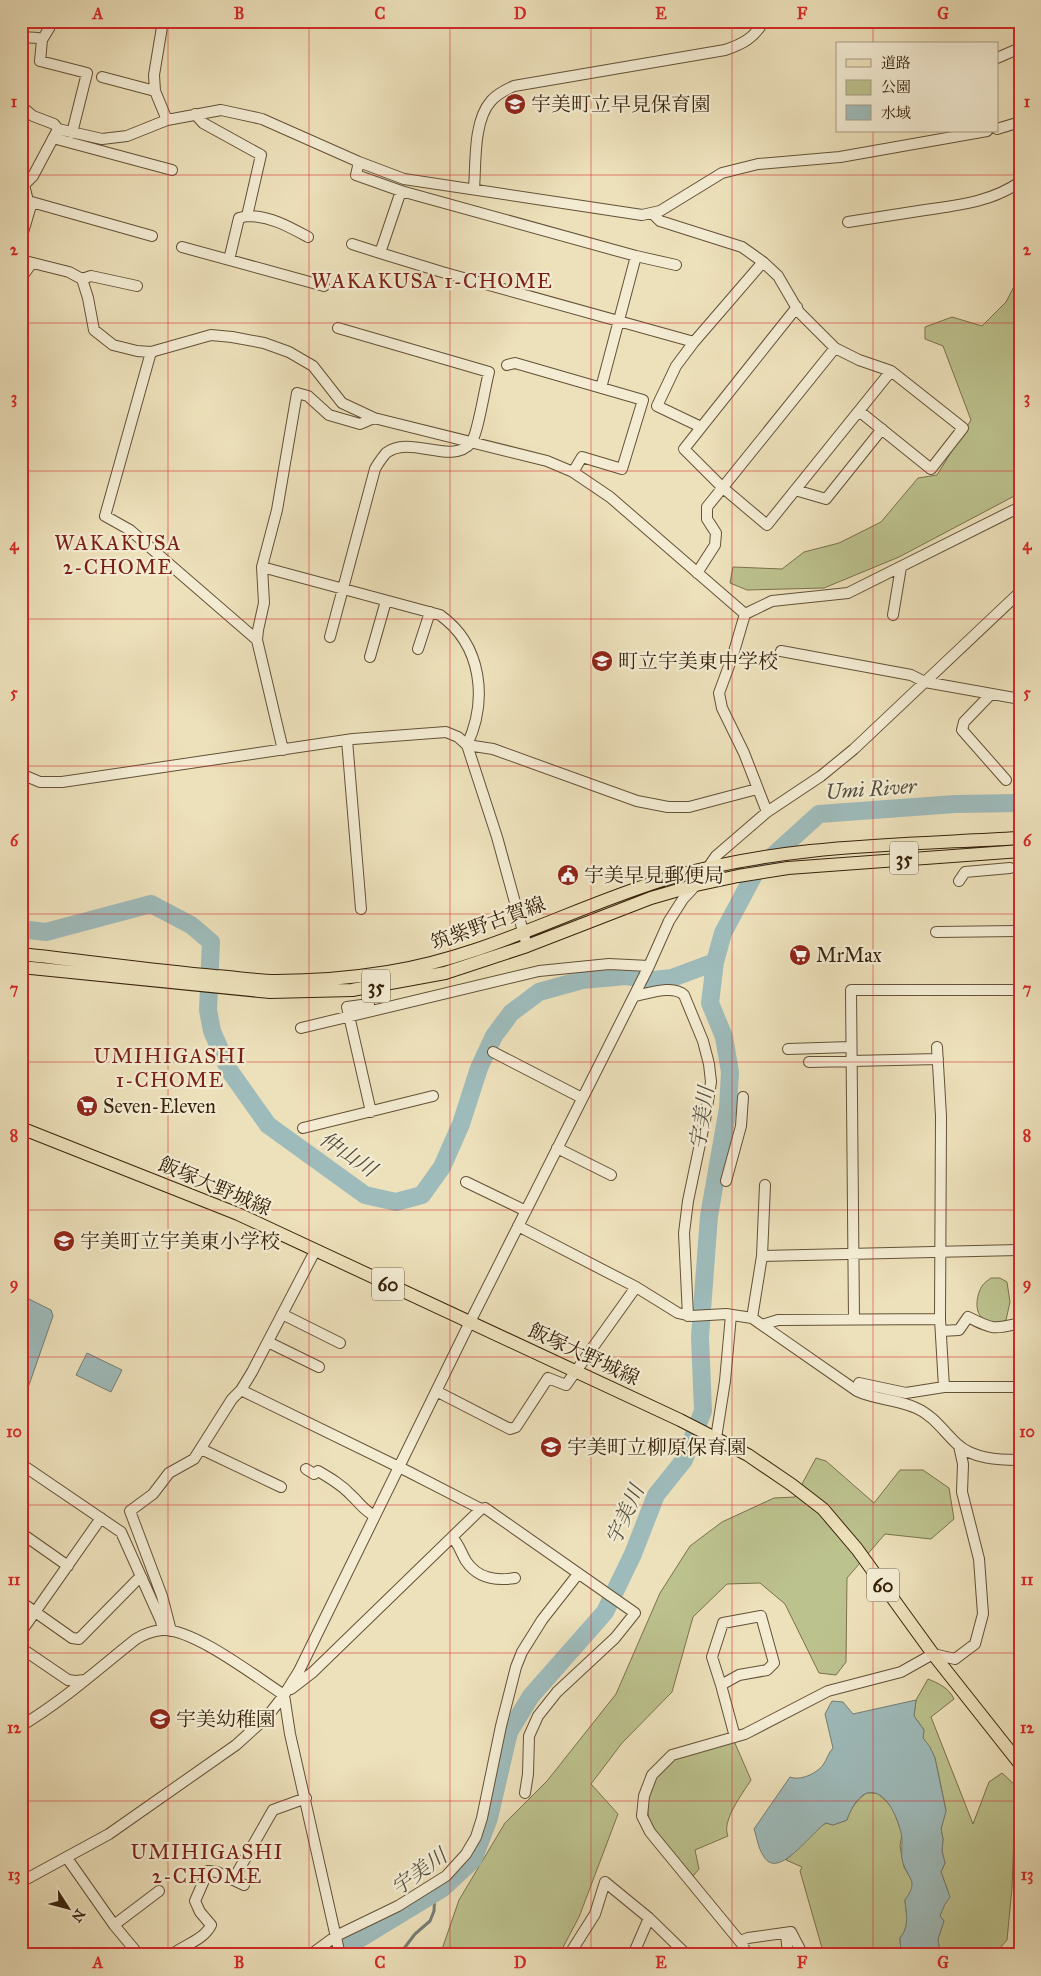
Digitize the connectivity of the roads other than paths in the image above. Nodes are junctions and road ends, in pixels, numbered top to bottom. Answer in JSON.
{"nodes":[{"id":1,"x":163,"y":21,"type":"edge"},
{"id":2,"x":764,"y":21,"type":"edge"},
{"id":3,"x":51,"y":25,"type":"dead end"},
{"id":4,"x":21,"y":37,"type":"edge"},
{"id":5,"x":42,"y":40,"type":"junction"},
{"id":6,"x":1020,"y":48,"type":"edge"},
{"id":7,"x":998,"y":58,"type":"edge"},
{"id":8,"x":102,"y":77,"type":"dead end"},
{"id":9,"x":156,"y":91,"type":"junction"},
{"id":10,"x":21,"y":106,"type":"edge"},
{"id":11,"x":195,"y":114,"type":"junction"},
{"id":12,"x":167,"y":120,"type":"junction"},
{"id":13,"x":1020,"y":122,"type":"edge"},
{"id":14,"x":998,"y":129,"type":"edge"},
{"id":15,"x":981,"y":132,"type":"edge"},
{"id":16,"x":55,"y":133,"type":"junction"},
{"id":17,"x":72,"y":133,"type":"junction"},
{"id":18,"x":359,"y":162,"type":"junction"},
{"id":19,"x":172,"y":170,"type":"dead end"},
{"id":20,"x":1020,"y":182,"type":"edge"},
{"id":21,"x":23,"y":186,"type":"edge"},
{"id":22,"x":474,"y":190,"type":"junction"},
{"id":23,"x":401,"y":191,"type":"junction"},
{"id":24,"x":32,"y":202,"type":"junction"},
{"id":25,"x":652,"y":214,"type":"junction"},
{"id":26,"x":247,"y":216,"type":"junction"},
{"id":27,"x":848,"y":222,"type":"dead end"},
{"id":28,"x":152,"y":236,"type":"dead end"},
{"id":29,"x":308,"y":237,"type":"dead end"},
{"id":30,"x":21,"y":239,"type":"edge"},
{"id":31,"x":352,"y":244,"type":"dead end"},
{"id":32,"x":182,"y":247,"type":"dead end"},
{"id":33,"x":380,"y":253,"type":"junction"},
{"id":34,"x":636,"y":256,"type":"junction"},
{"id":35,"x":229,"y":260,"type":"junction"},
{"id":36,"x":26,"y":261,"type":"edge"},
{"id":37,"x":763,"y":262,"type":"junction"},
{"id":38,"x":676,"y":265,"type":"dead end"},
{"id":39,"x":21,"y":278,"type":"edge"},
{"id":40,"x":82,"y":279,"type":"junction"},
{"id":41,"x":137,"y":286,"type":"dead end"},
{"id":42,"x":324,"y":286,"type":"dead end"},
{"id":43,"x":797,"y":308,"type":"junction"},
{"id":44,"x":618,"y":321,"type":"junction"},
{"id":45,"x":338,"y":328,"type":"dead end"},
{"id":46,"x":694,"y":342,"type":"junction"},
{"id":47,"x":835,"y":348,"type":"junction"},
{"id":48,"x":151,"y":352,"type":"junction"},
{"id":49,"x":506,"y":365,"type":"dead end"},
{"id":50,"x":891,"y":371,"type":"junction"},
{"id":51,"x":601,"y":388,"type":"junction"},
{"id":52,"x":860,"y":411,"type":"junction"},
{"id":53,"x":374,"y":418,"type":"junction"},
{"id":54,"x":701,"y":427,"type":"junction"},
{"id":55,"x":882,"y":429,"type":"junction"},
{"id":56,"x":472,"y":442,"type":"junction"},
{"id":57,"x":573,"y":472,"type":"junction"},
{"id":58,"x":722,"y":487,"type":"junction"},
{"id":59,"x":795,"y":490,"type":"junction"},
{"id":60,"x":1020,"y":507,"type":"edge"},
{"id":61,"x":262,"y":567,"type":"junction"},
{"id":62,"x":901,"y":567,"type":"junction"},
{"id":63,"x":697,"y":573,"type":"junction"},
{"id":64,"x":342,"y":589,"type":"junction"},
{"id":65,"x":1020,"y":592,"type":"edge"},
{"id":66,"x":386,"y":601,"type":"junction"},
{"id":67,"x":430,"y":612,"type":"junction"},
{"id":68,"x":745,"y":614,"type":"junction"},
{"id":69,"x":893,"y":615,"type":"dead end"},
{"id":70,"x":330,"y":636,"type":"dead end"},
{"id":71,"x":257,"y":640,"type":"junction"},
{"id":72,"x":418,"y":649,"type":"dead end"},
{"id":73,"x":781,"y":651,"type":"dead end"},
{"id":74,"x":370,"y":657,"type":"dead end"},
{"id":75,"x":925,"y":682,"type":"junction"},
{"id":76,"x":990,"y":694,"type":"junction"},
{"id":77,"x":1020,"y":699,"type":"edge"},
{"id":78,"x":348,"y":740,"type":"junction"},
{"id":79,"x":467,"y":745,"type":"junction"},
{"id":80,"x":283,"y":750,"type":"junction"},
{"id":81,"x":21,"y":774,"type":"edge"},
{"id":82,"x":1006,"y":780,"type":"dead end"},
{"id":83,"x":757,"y":789,"type":"junction"},
{"id":84,"x":767,"y":812,"type":"junction"},
{"id":85,"x":1020,"y":838,"type":"edge"},
{"id":86,"x":1020,"y":851,"type":"edge"},
{"id":87,"x":1003,"y":852,"type":"junction"},
{"id":88,"x":708,"y":868,"type":"junction"},
{"id":89,"x":959,"y":881,"type":"dead end"},
{"id":90,"x":696,"y":885,"type":"junction"},
{"id":91,"x":361,"y":909,"type":"dead end"},
{"id":92,"x":1020,"y":931,"type":"edge"},
{"id":93,"x":523,"y":932,"type":"junction"},
{"id":94,"x":936,"y":932,"type":"dead end"},
{"id":95,"x":527,"y":946,"type":"junction"},
{"id":96,"x":21,"y":954,"type":"edge"},
{"id":97,"x":649,"y":966,"type":"junction"},
{"id":98,"x":21,"y":967,"type":"edge"},
{"id":99,"x":192,"y":979,"type":"junction"},
{"id":100,"x":222,"y":982,"type":"junction"},
{"id":101,"x":366,"y":988,"type":"junction"},
{"id":102,"x":1020,"y":990,"type":"edge"},
{"id":103,"x":634,"y":995,"type":"junction"},
{"id":104,"x":348,"y":1018,"type":"junction"},
{"id":105,"x":301,"y":1028,"type":"dead end"},
{"id":106,"x":850,"y":1046,"type":"junction"},
{"id":107,"x":937,"y":1047,"type":"dead end"},
{"id":108,"x":788,"y":1049,"type":"dead end"},
{"id":109,"x":493,"y":1052,"type":"dead end"},
{"id":110,"x":938,"y":1059,"type":"junction"},
{"id":111,"x":850,"y":1061,"type":"junction"},
{"id":112,"x":809,"y":1062,"type":"dead end"},
{"id":113,"x":434,"y":1096,"type":"dead end"},
{"id":114,"x":743,"y":1097,"type":"dead end"},
{"id":115,"x":582,"y":1098,"type":"junction"},
{"id":116,"x":371,"y":1112,"type":"junction"},
{"id":117,"x":21,"y":1128,"type":"edge"},
{"id":118,"x":303,"y":1128,"type":"dead end"},
{"id":119,"x":557,"y":1148,"type":"junction"},
{"id":120,"x":611,"y":1175,"type":"dead end"},
{"id":121,"x":726,"y":1181,"type":"dead end"},
{"id":122,"x":466,"y":1182,"type":"dead end"},
{"id":123,"x":765,"y":1185,"type":"dead end"},
{"id":124,"x":526,"y":1211,"type":"junction"},
{"id":125,"x":518,"y":1226,"type":"junction"},
{"id":126,"x":1020,"y":1250,"type":"edge"},
{"id":127,"x":315,"y":1251,"type":"junction"},
{"id":128,"x":939,"y":1252,"type":"junction"},
{"id":129,"x":853,"y":1253,"type":"junction"},
{"id":130,"x":762,"y":1256,"type":"junction"},
{"id":131,"x":636,"y":1287,"type":"junction"},
{"id":132,"x":282,"y":1314,"type":"junction"},
{"id":133,"x":728,"y":1315,"type":"junction"},
{"id":134,"x":690,"y":1316,"type":"junction"},
{"id":135,"x":752,"y":1318,"type":"junction"},
{"id":136,"x":854,"y":1319,"type":"junction"},
{"id":137,"x":940,"y":1319,"type":"junction"},
{"id":138,"x":470,"y":1322,"type":"junction"},
{"id":139,"x":1020,"y":1322,"type":"edge"},
{"id":140,"x":762,"y":1325,"type":"junction"},
{"id":141,"x":941,"y":1331,"type":"junction"},
{"id":142,"x":268,"y":1342,"type":"junction"},
{"id":143,"x":340,"y":1343,"type":"dead end"},
{"id":144,"x":319,"y":1367,"type":"dead end"},
{"id":145,"x":577,"y":1371,"type":"junction"},
{"id":146,"x":944,"y":1387,"type":"junction"},
{"id":147,"x":1020,"y":1387,"type":"edge"},
{"id":148,"x":241,"y":1390,"type":"junction"},
{"id":149,"x":856,"y":1390,"type":"junction"},
{"id":150,"x":436,"y":1391,"type":"junction"},
{"id":151,"x":713,"y":1437,"type":"junction"},
{"id":152,"x":959,"y":1446,"type":"junction"},
{"id":153,"x":201,"y":1449,"type":"junction"},
{"id":154,"x":1020,"y":1460,"type":"edge"},
{"id":155,"x":21,"y":1464,"type":"edge"},
{"id":156,"x":398,"y":1468,"type":"junction"},
{"id":157,"x":306,"y":1469,"type":"dead end"},
{"id":158,"x":281,"y":1487,"type":"dead end"},
{"id":159,"x":481,"y":1509,"type":"junction"},
{"id":160,"x":375,"y":1516,"type":"junction"},
{"id":161,"x":101,"y":1518,"type":"junction"},
{"id":162,"x":21,"y":1533,"type":"edge"},
{"id":163,"x":452,"y":1537,"type":"junction"},
{"id":164,"x":68,"y":1566,"type":"junction"},
{"id":165,"x":578,"y":1574,"type":"junction"},
{"id":166,"x":142,"y":1578,"type":"junction"},
{"id":167,"x":516,"y":1578,"type":"dead end"},
{"id":168,"x":21,"y":1602,"type":"edge"},
{"id":169,"x":36,"y":1612,"type":"junction"},
{"id":170,"x":167,"y":1631,"type":"junction"},
{"id":171,"x":21,"y":1632,"type":"edge"},
{"id":172,"x":21,"y":1648,"type":"edge"},
{"id":173,"x":934,"y":1654,"type":"junction"},
{"id":174,"x":85,"y":1680,"type":"junction"},
{"id":175,"x":721,"y":1685,"type":"junction"},
{"id":176,"x":284,"y":1695,"type":"junction"},
{"id":177,"x":21,"y":1726,"type":"edge"},
{"id":178,"x":735,"y":1737,"type":"junction"},
{"id":179,"x":1020,"y":1764,"type":"edge"},
{"id":180,"x":525,"y":1793,"type":"dead end"},
{"id":181,"x":306,"y":1798,"type":"junction"},
{"id":182,"x":67,"y":1858,"type":"junction"},
{"id":183,"x":233,"y":1880,"type":"junction"},
{"id":184,"x":21,"y":1882,"type":"edge"},
{"id":185,"x":244,"y":1885,"type":"dead end"},
{"id":186,"x":159,"y":1891,"type":"dead end"},
{"id":187,"x":649,"y":1918,"type":"junction"},
{"id":188,"x":114,"y":1924,"type":"junction"},
{"id":189,"x":786,"y":1933,"type":"junction"},
{"id":190,"x":337,"y":1938,"type":"junction"},
{"id":191,"x":740,"y":1941,"type":"junction"},
{"id":192,"x":177,"y":1953,"type":"edge"},
{"id":193,"x":139,"y":1955,"type":"edge"},
{"id":194,"x":310,"y":1955,"type":"edge"},
{"id":195,"x":340,"y":1955,"type":"edge"},
{"id":196,"x":569,"y":1955,"type":"edge"},
{"id":197,"x":633,"y":1955,"type":"edge"},
{"id":198,"x":687,"y":1955,"type":"edge"},
{"id":199,"x":747,"y":1955,"type":"edge"},
{"id":200,"x":788,"y":1955,"type":"edge"},
{"id":201,"x":802,"y":1955,"type":"edge"}],
"edges":[{"from":1,"to":9,"type":"street"},
{"from":2,"to":22,"type":"street"},
{"from":3,"to":5,"type":"street"},
{"from":4,"to":5,"type":"street"},
{"from":5,"to":17,"type":"street"},
{"from":6,"to":7,"type":"street"},
{"from":8,"to":9,"type":"street"},
{"from":9,"to":12,"type":"street"},
{"from":10,"to":16,"type":"street"},
{"from":11,"to":12,"type":"street"},
{"from":11,"to":18,"type":"street"},
{"from":11,"to":26,"type":"street"},
{"from":12,"to":17,"type":"street"},
{"from":13,"to":14,"type":"street"},
{"from":15,"to":25,"type":"street"},
{"from":16,"to":17,"type":"street"},
{"from":16,"to":19,"type":"street"},
{"from":16,"to":21,"type":"street"},
{"from":18,"to":22,"type":"street"},
{"from":18,"to":23,"type":"street"},
{"from":20,"to":27,"type":"street"},
{"from":21,"to":24,"type":"street"},
{"from":22,"to":25,"type":"street"},
{"from":23,"to":33,"type":"street"},
{"from":23,"to":34,"type":"street"},
{"from":24,"to":28,"type":"street"},
{"from":24,"to":30,"type":"street"},
{"from":25,"to":37,"type":"street"},
{"from":26,"to":29,"type":"street"},
{"from":26,"to":35,"type":"street"},
{"from":31,"to":33,"type":"street"},
{"from":32,"to":35,"type":"street"},
{"from":33,"to":44,"type":"street"},
{"from":34,"to":38,"type":"street"},
{"from":34,"to":44,"type":"street"},
{"from":35,"to":42,"type":"street"},
{"from":36,"to":39,"type":"street"},
{"from":36,"to":40,"type":"street"},
{"from":37,"to":43,"type":"street"},
{"from":37,"to":46,"type":"street"},
{"from":40,"to":41,"type":"street"},
{"from":40,"to":48,"type":"street"},
{"from":43,"to":47,"type":"street"},
{"from":43,"to":54,"type":"street"},
{"from":44,"to":46,"type":"street"},
{"from":44,"to":51,"type":"street"},
{"from":45,"to":56,"type":"street"},
{"from":46,"to":54,"type":"street"},
{"from":47,"to":50,"type":"street"},
{"from":47,"to":58,"type":"street"},
{"from":48,"to":53,"type":"street"},
{"from":48,"to":71,"type":"street"},
{"from":49,"to":51,"type":"street"},
{"from":50,"to":52,"type":"street"},
{"from":50,"to":55,"type":"street"},
{"from":51,"to":57,"type":"street"},
{"from":52,"to":55,"type":"street"},
{"from":52,"to":59,"type":"street"},
{"from":53,"to":56,"type":"street"},
{"from":53,"to":61,"type":"street"},
{"from":54,"to":58,"type":"street"},
{"from":55,"to":59,"type":"street"},
{"from":56,"to":57,"type":"street"},
{"from":56,"to":64,"type":"street"},
{"from":57,"to":63,"type":"street"},
{"from":58,"to":59,"type":"street"},
{"from":58,"to":63,"type":"street"},
{"from":60,"to":62,"type":"street"},
{"from":61,"to":64,"type":"street"},
{"from":61,"to":71,"type":"street"},
{"from":62,"to":68,"type":"street"},
{"from":62,"to":69,"type":"street"},
{"from":63,"to":68,"type":"street"},
{"from":64,"to":66,"type":"street"},
{"from":64,"to":70,"type":"street"},
{"from":65,"to":75,"type":"street"},
{"from":66,"to":67,"type":"street"},
{"from":66,"to":74,"type":"street"},
{"from":67,"to":72,"type":"street"},
{"from":67,"to":79,"type":"street"},
{"from":68,"to":83,"type":"street"},
{"from":71,"to":80,"type":"street"},
{"from":73,"to":75,"type":"street"},
{"from":75,"to":76,"type":"street"},
{"from":75,"to":84,"type":"street"},
{"from":76,"to":77,"type":"street"},
{"from":76,"to":82,"type":"street"},
{"from":78,"to":79,"type":"street"},
{"from":78,"to":80,"type":"street"},
{"from":78,"to":91,"type":"street"},
{"from":79,"to":83,"type":"street"},
{"from":79,"to":93,"type":"street"},
{"from":80,"to":81,"type":"street"},
{"from":83,"to":84,"type":"street"},
{"from":84,"to":88,"type":"street"},
{"from":85,"to":88,"type":"main road","name":"筑紫野古賀線","number":"35"},
{"from":86,"to":87,"type":"main road","name":"筑紫野古賀線","number":"35"},
{"from":87,"to":89,"type":"street"},
{"from":87,"to":90,"type":"main road","name":"筑紫野古賀線","number":"35"},
{"from":88,"to":90,"type":"street"},
{"from":88,"to":93,"type":"main road","name":"筑紫野古賀線","number":"35"},
{"from":90,"to":95,"type":"main road","name":"筑紫野古賀線","number":"35"},
{"from":90,"to":97,"type":"street"},
{"from":92,"to":94,"type":"street"},
{"from":93,"to":95,"type":"street"},
{"from":93,"to":100,"type":"main road","name":"筑紫野古賀線","number":"35"},
{"from":95,"to":101,"type":"main road","name":"筑紫野古賀線","number":"35"},
{"from":96,"to":99,"type":"main road","name":"筑紫野古賀線","number":"35"},
{"from":97,"to":103,"type":"street"},
{"from":97,"to":104,"type":"street"},
{"from":98,"to":99,"type":"main road","name":"筑紫野古賀線","number":"35"},
{"from":99,"to":100,"type":"main road","name":"筑紫野古賀線","number":"35"},
{"from":100,"to":101,"type":"main road","name":"筑紫野古賀線","number":"35"},
{"from":101,"to":104,"type":"street"},
{"from":102,"to":106,"type":"street"},
{"from":103,"to":115,"type":"street"},
{"from":103,"to":134,"type":"street"},
{"from":104,"to":105,"type":"street"},
{"from":104,"to":116,"type":"street"},
{"from":106,"to":108,"type":"street"},
{"from":106,"to":111,"type":"street"},
{"from":107,"to":110,"type":"street"},
{"from":109,"to":115,"type":"street"},
{"from":110,"to":111,"type":"street"},
{"from":110,"to":128,"type":"street"},
{"from":111,"to":112,"type":"street"},
{"from":111,"to":129,"type":"street"},
{"from":113,"to":116,"type":"street"},
{"from":114,"to":121,"type":"street"},
{"from":115,"to":119,"type":"street"},
{"from":116,"to":118,"type":"street"},
{"from":117,"to":127,"type":"main road","name":"飯塚大野城線","number":"60"},
{"from":119,"to":120,"type":"street"},
{"from":119,"to":124,"type":"street"},
{"from":122,"to":124,"type":"street"},
{"from":123,"to":130,"type":"street"},
{"from":124,"to":125,"type":"street"},
{"from":125,"to":131,"type":"street"},
{"from":125,"to":138,"type":"street"},
{"from":126,"to":128,"type":"street"},
{"from":127,"to":132,"type":"street"},
{"from":127,"to":138,"type":"main road","name":"飯塚大野城線","number":"60"},
{"from":128,"to":129,"type":"street"},
{"from":128,"to":137,"type":"street"},
{"from":129,"to":130,"type":"street"},
{"from":129,"to":136,"type":"street"},
{"from":130,"to":135,"type":"street"},
{"from":131,"to":134,"type":"street"},
{"from":131,"to":145,"type":"street"},
{"from":132,"to":142,"type":"street"},
{"from":132,"to":143,"type":"street"},
{"from":133,"to":134,"type":"street"},
{"from":133,"to":135,"type":"street"},
{"from":133,"to":151,"type":"street"},
{"from":135,"to":140,"type":"street"},
{"from":136,"to":137,"type":"street"},
{"from":136,"to":140,"type":"street"},
{"from":137,"to":141,"type":"street"},
{"from":138,"to":145,"type":"main road","name":"飯塚大野城線","number":"60"},
{"from":138,"to":150,"type":"street"},
{"from":139,"to":141,"type":"street"},
{"from":140,"to":149,"type":"street"},
{"from":141,"to":146,"type":"street"},
{"from":142,"to":144,"type":"street"},
{"from":142,"to":148,"type":"street"},
{"from":145,"to":150,"type":"street"},
{"from":145,"to":151,"type":"main road","name":"飯塚大野城線","number":"60"},
{"from":146,"to":147,"type":"street"},
{"from":146,"to":149,"type":"street"},
{"from":148,"to":153,"type":"street"},
{"from":148,"to":156,"type":"street"},
{"from":149,"to":152,"type":"street"},
{"from":150,"to":156,"type":"street"},
{"from":151,"to":173,"type":"main road","name":"飯塚大野城線","number":"60"},
{"from":152,"to":154,"type":"street"},
{"from":152,"to":173,"type":"street"},
{"from":153,"to":158,"type":"street"},
{"from":153,"to":170,"type":"street"},
{"from":155,"to":161,"type":"street"},
{"from":156,"to":159,"type":"street"},
{"from":156,"to":160,"type":"street"},
{"from":157,"to":160,"type":"street"},
{"from":159,"to":163,"type":"street"},
{"from":159,"to":165,"type":"street"},
{"from":160,"to":176,"type":"street"},
{"from":161,"to":164,"type":"street"},
{"from":161,"to":166,"type":"street"},
{"from":162,"to":164,"type":"street"},
{"from":163,"to":167,"type":"street"},
{"from":163,"to":176,"type":"street"},
{"from":164,"to":169,"type":"street"},
{"from":165,"to":180,"type":"street"},
{"from":165,"to":190,"type":"street"},
{"from":166,"to":169,"type":"street"},
{"from":166,"to":170,"type":"street"},
{"from":168,"to":169,"type":"street"},
{"from":169,"to":171,"type":"street"},
{"from":170,"to":174,"type":"street"},
{"from":170,"to":176,"type":"street"},
{"from":172,"to":174,"type":"street"},
{"from":173,"to":178,"type":"street"},
{"from":173,"to":179,"type":"main road","name":"飯塚大野城線","number":"60"},
{"from":174,"to":177,"type":"street"},
{"from":175,"to":175,"type":"street"},
{"from":175,"to":178,"type":"street"},
{"from":176,"to":181,"type":"street"},
{"from":176,"to":182,"type":"street"},
{"from":178,"to":191,"type":"street"},
{"from":181,"to":183,"type":"street"},
{"from":181,"to":190,"type":"street"},
{"from":182,"to":184,"type":"street"},
{"from":182,"to":188,"type":"street"},
{"from":183,"to":185,"type":"street"},
{"from":183,"to":192,"type":"street"},
{"from":186,"to":188,"type":"street"},
{"from":187,"to":196,"type":"street"},
{"from":187,"to":197,"type":"street"},
{"from":187,"to":198,"type":"street"},
{"from":188,"to":193,"type":"street"},
{"from":189,"to":191,"type":"street"},
{"from":189,"to":200,"type":"street"},
{"from":189,"to":201,"type":"street"},
{"from":190,"to":194,"type":"street"},
{"from":190,"to":195,"type":"street"},
{"from":191,"to":199,"type":"street"}]}
